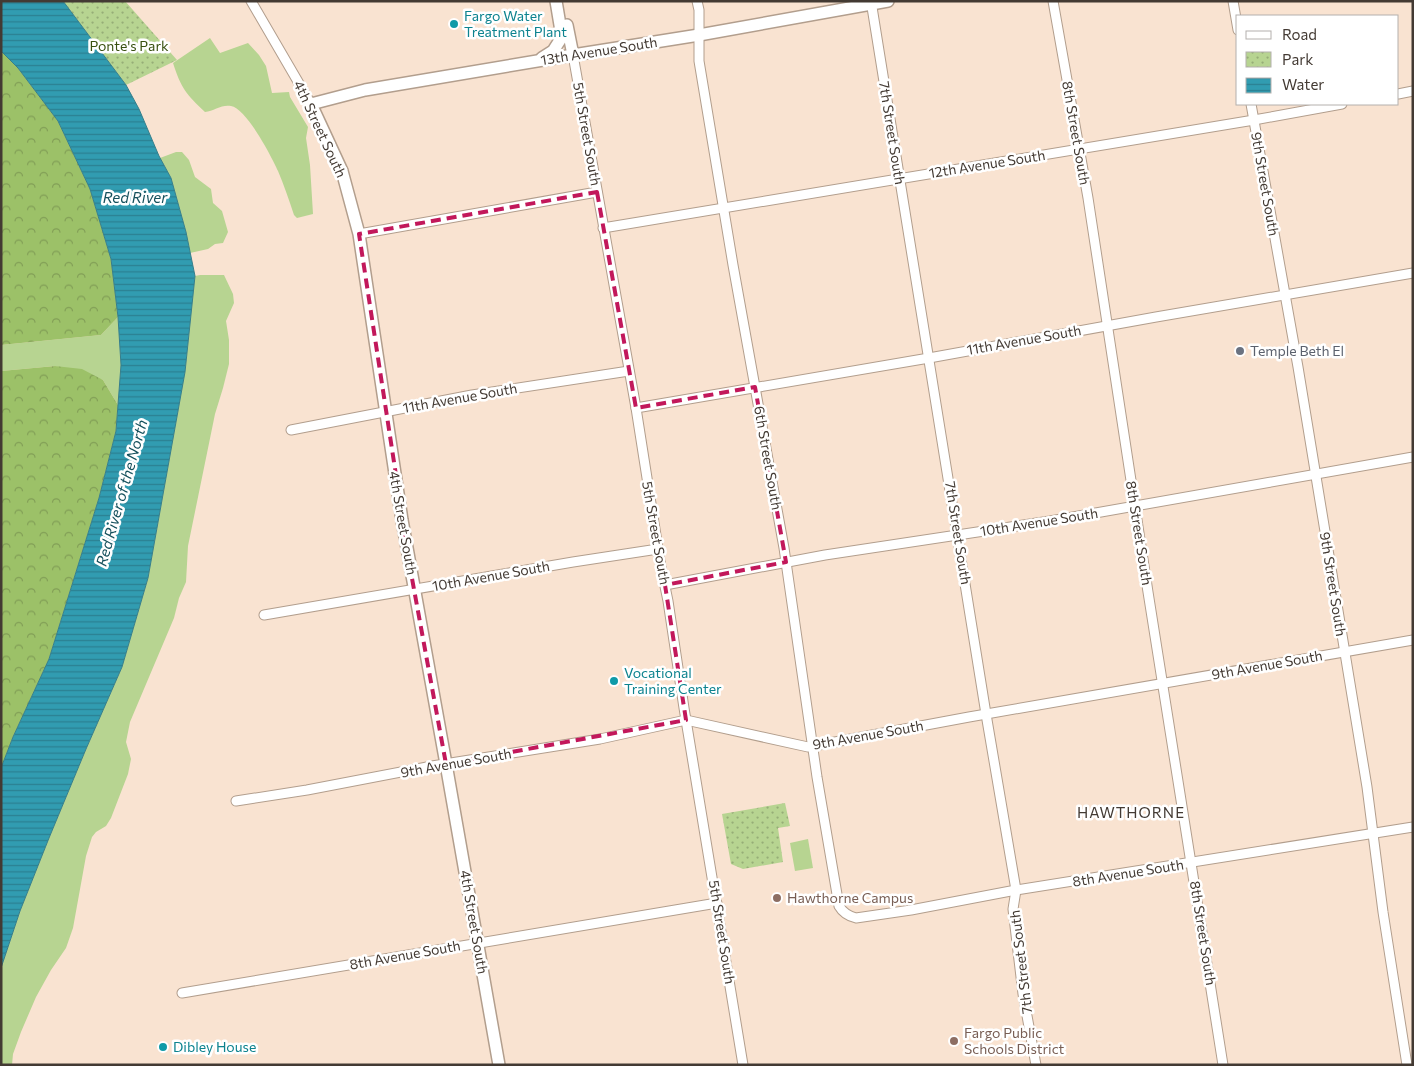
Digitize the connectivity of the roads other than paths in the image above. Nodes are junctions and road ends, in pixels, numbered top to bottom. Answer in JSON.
{"nodes":[{"id":1,"x":251,"y":1,"type":"edge"},
{"id":2,"x":556,"y":1,"type":"edge"},
{"id":3,"x":563,"y":1,"type":"edge"},
{"id":4,"x":697,"y":1,"type":"edge"},
{"id":5,"x":888,"y":1,"type":"edge"},
{"id":6,"x":1053,"y":1,"type":"edge"},
{"id":7,"x":1233,"y":1,"type":"edge"},
{"id":8,"x":871,"y":3,"type":"edge"},
{"id":9,"x":1236,"y":18,"type":"edge"},
{"id":10,"x":699,"y":35,"type":"junction"},
{"id":11,"x":573,"y":55,"type":"junction"},
{"id":12,"x":537,"y":61,"type":"junction"},
{"id":13,"x":1413,"y":91,"type":"edge"},
{"id":14,"x":1399,"y":94,"type":"edge"},
{"id":15,"x":311,"y":104,"type":"junction"},
{"id":16,"x":1251,"y":105,"type":"edge"},
{"id":17,"x":1336,"y":105,"type":"edge"},
{"id":18,"x":1254,"y":120,"type":"junction"},
{"id":19,"x":1079,"y":149,"type":"junction"},
{"id":20,"x":899,"y":178,"type":"junction"},
{"id":21,"x":597,"y":192,"type":"junction"},
{"id":22,"x":724,"y":208,"type":"junction"},
{"id":23,"x":603,"y":228,"type":"junction"},
{"id":24,"x":359,"y":234,"type":"junction"},
{"id":25,"x":1413,"y":273,"type":"edge"},
{"id":26,"x":1285,"y":295,"type":"junction"},
{"id":27,"x":1107,"y":325,"type":"junction"},
{"id":28,"x":929,"y":358,"type":"junction"},
{"id":29,"x":629,"y":371,"type":"junction"},
{"id":30,"x":755,"y":387,"type":"junction"},
{"id":31,"x":636,"y":408,"type":"junction"},
{"id":32,"x":385,"y":412,"type":"junction"},
{"id":33,"x":291,"y":430,"type":"dead end"},
{"id":34,"x":1413,"y":457,"type":"edge"},
{"id":35,"x":1315,"y":474,"type":"junction"},
{"id":36,"x":1134,"y":506,"type":"junction"},
{"id":37,"x":958,"y":535,"type":"junction"},
{"id":38,"x":658,"y":549,"type":"junction"},
{"id":39,"x":786,"y":562,"type":"junction"},
{"id":40,"x":665,"y":584,"type":"junction"},
{"id":41,"x":414,"y":589,"type":"junction"},
{"id":42,"x":264,"y":615,"type":"dead end"},
{"id":43,"x":1413,"y":640,"type":"edge"},
{"id":44,"x":1344,"y":652,"type":"junction"},
{"id":45,"x":1162,"y":683,"type":"junction"},
{"id":46,"x":986,"y":714,"type":"junction"},
{"id":47,"x":686,"y":720,"type":"junction"},
{"id":48,"x":812,"y":746,"type":"junction"},
{"id":49,"x":446,"y":764,"type":"junction"},
{"id":50,"x":236,"y":801,"type":"dead end"},
{"id":51,"x":1413,"y":827,"type":"edge"},
{"id":52,"x":1373,"y":833,"type":"junction"},
{"id":53,"x":1191,"y":863,"type":"junction"},
{"id":54,"x":1016,"y":890,"type":"junction"},
{"id":55,"x":717,"y":903,"type":"junction"},
{"id":56,"x":845,"y":914,"type":"joint"},
{"id":57,"x":478,"y":943,"type":"junction"},
{"id":58,"x":182,"y":992,"type":"dead end"},
{"id":59,"x":499,"y":1065,"type":"edge"},
{"id":60,"x":744,"y":1065,"type":"edge"},
{"id":61,"x":1036,"y":1065,"type":"edge"},
{"id":62,"x":1224,"y":1065,"type":"edge"},
{"id":63,"x":1407,"y":1065,"type":"edge"}],
"edges":[{"from":1,"to":15,"type":"street","name":"4th Street South"},
{"from":2,"to":12,"type":"street"},
{"from":3,"to":11,"type":"street","name":"5th Street South"},
{"from":4,"to":10,"type":"street","name":"6th Street South"},
{"from":5,"to":8,"type":"street","name":"13th Avenue South"},
{"from":6,"to":19,"type":"street","name":"8th Street South"},
{"from":7,"to":9,"type":"street"},
{"from":8,"to":10,"type":"street","name":"13th Avenue South"},
{"from":8,"to":20,"type":"street","name":"7th Street South"},
{"from":10,"to":11,"type":"street","name":"13th Avenue South"},
{"from":10,"to":22,"type":"street","name":"6th Street South"},
{"from":11,"to":12,"type":"street","name":"13th Avenue South"},
{"from":11,"to":21,"type":"street","name":"5th Street South"},
{"from":12,"to":15,"type":"street","name":"13th Avenue South"},
{"from":13,"to":14,"type":"street"},
{"from":15,"to":24,"type":"street","name":"4th Street South"},
{"from":16,"to":18,"type":"street","name":"9th Street South"},
{"from":17,"to":18,"type":"street","name":"12th Avenue South"},
{"from":18,"to":19,"type":"street","name":"12th Avenue South"},
{"from":18,"to":26,"type":"street","name":"9th Street South"},
{"from":19,"to":20,"type":"street","name":"12th Avenue South"},
{"from":19,"to":27,"type":"street","name":"8th Street South"},
{"from":20,"to":22,"type":"street","name":"12th Avenue South"},
{"from":20,"to":28,"type":"street","name":"7th Street South"},
{"from":21,"to":23,"type":"street","name":"5th Street South"},
{"from":21,"to":24,"type":"street"},
{"from":22,"to":23,"type":"street","name":"12th Avenue South"},
{"from":22,"to":30,"type":"street","name":"6th Street South"},
{"from":23,"to":29,"type":"street","name":"5th Street South"},
{"from":24,"to":32,"type":"street","name":"4th Street South"},
{"from":25,"to":26,"type":"street","name":"11th Avenue South"},
{"from":26,"to":27,"type":"street","name":"11th Avenue South"},
{"from":26,"to":35,"type":"street","name":"9th Street South"},
{"from":27,"to":28,"type":"street","name":"11th Avenue South"},
{"from":27,"to":36,"type":"street","name":"8th Street South"},
{"from":28,"to":30,"type":"street","name":"11th Avenue South"},
{"from":28,"to":37,"type":"street","name":"7th Street South"},
{"from":29,"to":31,"type":"street","name":"5th Street South"},
{"from":29,"to":32,"type":"street","name":"11th Avenue South"},
{"from":30,"to":31,"type":"street","name":"11th Avenue South"},
{"from":30,"to":39,"type":"street","name":"6th Street South"},
{"from":31,"to":38,"type":"street","name":"5th Street South"},
{"from":32,"to":33,"type":"street","name":"11th Avenue South"},
{"from":32,"to":41,"type":"street","name":"4th Street South"},
{"from":34,"to":35,"type":"street","name":"10th Avenue South"},
{"from":35,"to":36,"type":"street","name":"10th Avenue South"},
{"from":35,"to":44,"type":"street","name":"9th Street South"},
{"from":36,"to":37,"type":"street","name":"10th Avenue South"},
{"from":36,"to":45,"type":"street","name":"8th Street South"},
{"from":37,"to":39,"type":"street","name":"10th Avenue South"},
{"from":37,"to":46,"type":"street","name":"7th Street South"},
{"from":38,"to":40,"type":"street","name":"5th Street South"},
{"from":38,"to":41,"type":"street","name":"10th Avenue South"},
{"from":39,"to":40,"type":"street","name":"10th Avenue South"},
{"from":39,"to":48,"type":"street","name":"6th Street South"},
{"from":40,"to":47,"type":"street","name":"5th Street South"},
{"from":41,"to":42,"type":"street","name":"10th Avenue South"},
{"from":41,"to":49,"type":"street","name":"4th Street South"},
{"from":43,"to":44,"type":"street","name":"9th Avenue South"},
{"from":44,"to":45,"type":"street","name":"9th Avenue South"},
{"from":44,"to":52,"type":"street","name":"9th Street South"},
{"from":45,"to":46,"type":"street","name":"9th Avenue South"},
{"from":45,"to":53,"type":"street","name":"8th Street South"},
{"from":46,"to":48,"type":"street","name":"9th Avenue South"},
{"from":46,"to":54,"type":"street","name":"7th Street South"},
{"from":47,"to":48,"type":"street","name":"9th Avenue South"},
{"from":47,"to":49,"type":"street","name":"9th Avenue South"},
{"from":47,"to":55,"type":"street","name":"5th Street South"},
{"from":48,"to":56,"type":"street","name":"6th Street South"},
{"from":49,"to":50,"type":"street","name":"9th Avenue South"},
{"from":49,"to":57,"type":"street","name":"4th Street South"},
{"from":51,"to":52,"type":"street","name":"8th Avenue South"},
{"from":52,"to":53,"type":"street","name":"8th Avenue South"},
{"from":52,"to":63,"type":"street","name":"9th Street South"},
{"from":53,"to":54,"type":"street","name":"8th Avenue South"},
{"from":53,"to":62,"type":"street","name":"8th Street South"},
{"from":54,"to":56,"type":"street","name":"8th Avenue South"},
{"from":54,"to":61,"type":"street","name":"7th Street South"},
{"from":55,"to":57,"type":"street","name":"8th Avenue South"},
{"from":55,"to":60,"type":"street","name":"5th Street South"},
{"from":57,"to":58,"type":"street","name":"8th Avenue South"},
{"from":57,"to":59,"type":"street","name":"4th Street South"}]}
